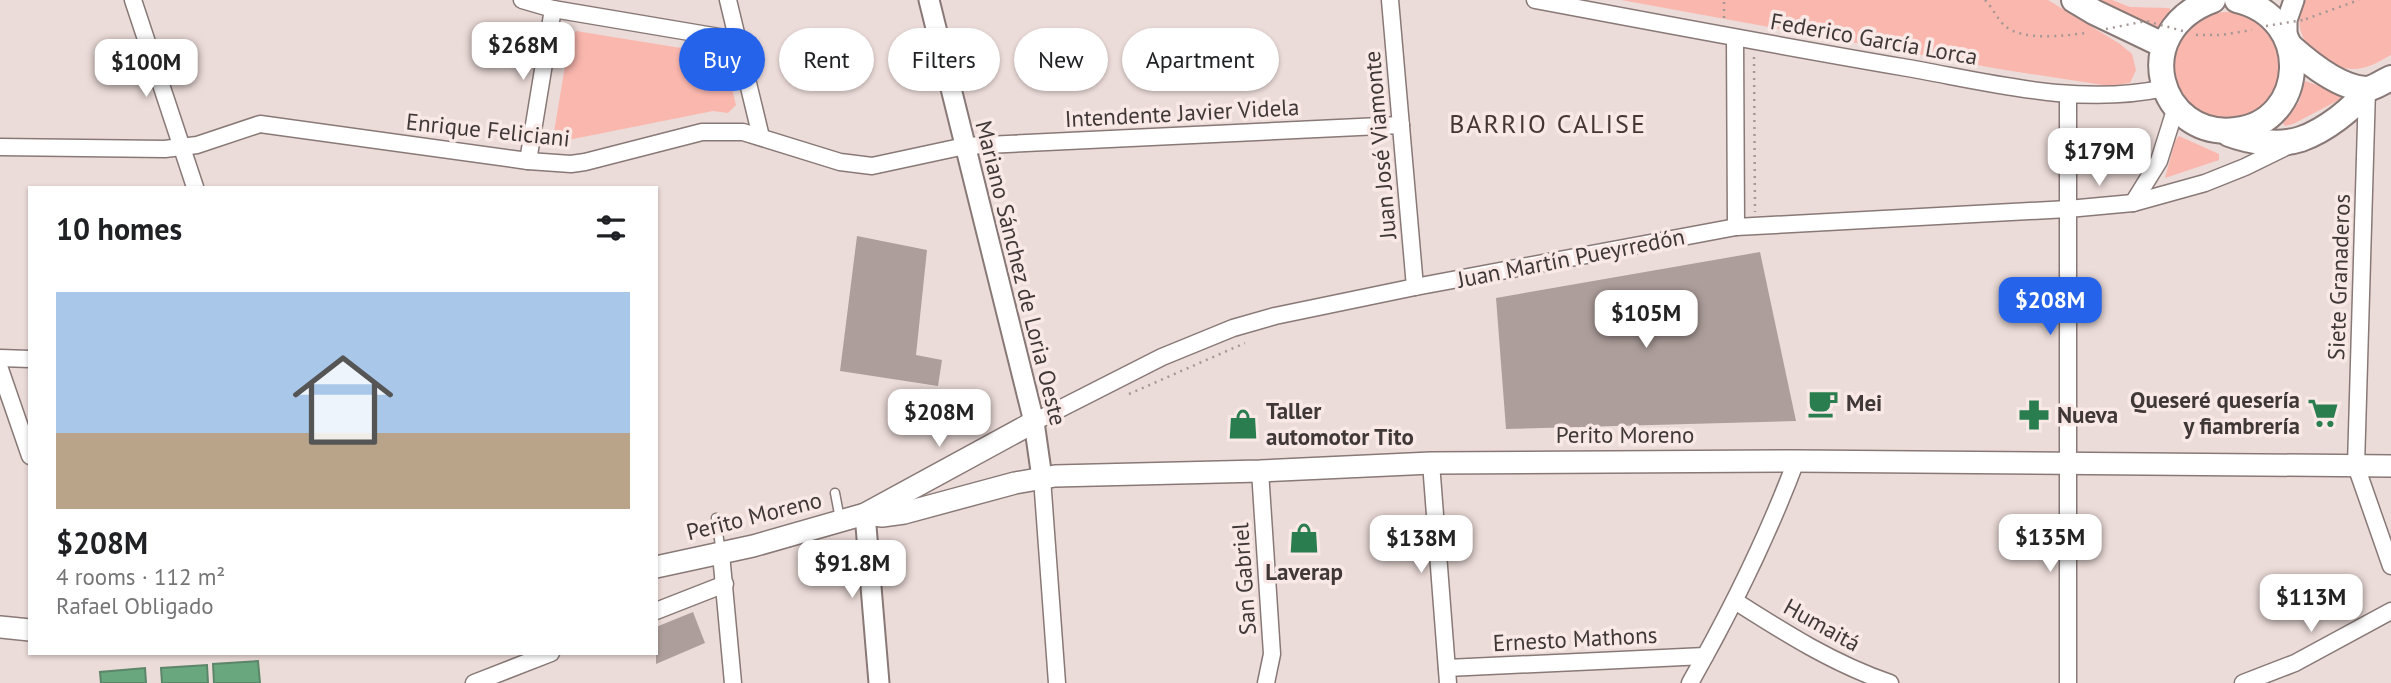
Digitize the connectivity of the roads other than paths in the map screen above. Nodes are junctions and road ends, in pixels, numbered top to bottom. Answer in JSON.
{"nodes":[{"id":1,"x":133,"y":0,"type":"edge"},
{"id":2,"x":522,"y":0,"type":"edge"},
{"id":3,"x":727,"y":0,"type":"edge"},
{"id":4,"x":929,"y":0,"type":"edge"},
{"id":5,"x":1390,"y":0,"type":"edge"},
{"id":6,"x":1535,"y":0,"type":"edge"},
{"id":7,"x":2074,"y":0,"type":"edge"},
{"id":8,"x":2237,"y":0,"type":"edge"},
{"id":9,"x":2294,"y":0,"type":"edge"},
{"id":10,"x":2194,"y":2,"type":"edge"},
{"id":11,"x":553,"y":9,"type":"junction"},
{"id":12,"x":734,"y":28,"type":"edge"},
{"id":13,"x":679,"y":30,"type":"edge"},
{"id":14,"x":2287,"y":33,"type":"junction"},
{"id":15,"x":1735,"y":38,"type":"junction"},
{"id":16,"x":2173,"y":38,"type":"junction"},
{"id":17,"x":2391,"y":78,"type":"edge"},
{"id":18,"x":2367,"y":89,"type":"junction"},
{"id":19,"x":750,"y":91,"type":"edge"},
{"id":20,"x":2068,"y":96,"type":"junction"},
{"id":21,"x":2170,"y":98,"type":"junction"},
{"id":22,"x":1401,"y":125,"type":"junction"},
{"id":23,"x":2220,"y":131,"type":"junction"},
{"id":24,"x":761,"y":137,"type":"junction"},
{"id":25,"x":2301,"y":139,"type":"junction"},
{"id":26,"x":0,"y":146,"type":"edge"},
{"id":27,"x":965,"y":146,"type":"junction"},
{"id":28,"x":181,"y":147,"type":"junction"},
{"id":29,"x":528,"y":161,"type":"junction"},
{"id":30,"x":195,"y":186,"type":"edge"},
{"id":31,"x":2133,"y":203,"type":"junction"},
{"id":32,"x":2068,"y":209,"type":"junction"},
{"id":33,"x":1736,"y":227,"type":"junction"},
{"id":34,"x":1415,"y":287,"type":"junction"},
{"id":35,"x":0,"y":358,"type":"edge"},
{"id":36,"x":28,"y":359,"type":"edge"},
{"id":37,"x":0,"y":369,"type":"edge"},
{"id":38,"x":1034,"y":422,"type":"junction"},
{"id":39,"x":28,"y":451,"type":"edge"},
{"id":40,"x":1796,"y":461,"type":"junction"},
{"id":41,"x":1431,"y":463,"type":"junction"},
{"id":42,"x":2068,"y":465,"type":"junction"},
{"id":43,"x":2356,"y":466,"type":"junction"},
{"id":44,"x":2391,"y":466,"type":"edge"},
{"id":45,"x":1260,"y":471,"type":"junction"},
{"id":46,"x":1042,"y":478,"type":"junction"},
{"id":47,"x":835,"y":493,"type":"dead end"},
{"id":48,"x":865,"y":514,"type":"junction"},
{"id":49,"x":716,"y":518,"type":"dead end"},
{"id":50,"x":840,"y":522,"type":"junction"},
{"id":51,"x":721,"y":554,"type":"junction"},
{"id":52,"x":2391,"y":565,"type":"edge"},
{"id":53,"x":658,"y":567,"type":"edge"},
{"id":54,"x":725,"y":584,"type":"junction"},
{"id":55,"x":1735,"y":601,"type":"junction"},
{"id":56,"x":658,"y":610,"type":"edge"},
{"id":57,"x":2391,"y":611,"type":"edge"},
{"id":58,"x":0,"y":627,"type":"edge"},
{"id":59,"x":28,"y":630,"type":"edge"},
{"id":60,"x":546,"y":655,"type":"edge"},
{"id":61,"x":1705,"y":656,"type":"junction"},
{"id":62,"x":1448,"y":676,"type":"edge"},
{"id":63,"x":474,"y":683,"type":"edge"},
{"id":64,"x":733,"y":683,"type":"edge"},
{"id":65,"x":879,"y":683,"type":"edge"},
{"id":66,"x":1057,"y":683,"type":"edge"},
{"id":67,"x":1266,"y":683,"type":"edge"},
{"id":68,"x":1690,"y":683,"type":"edge"},
{"id":69,"x":1890,"y":683,"type":"edge"},
{"id":70,"x":2068,"y":683,"type":"edge"},
{"id":71,"x":2243,"y":683,"type":"edge"}],
"edges":[{"from":1,"to":28,"type":"street"},
{"from":2,"to":11,"type":"street"},
{"from":3,"to":12,"type":"street"},
{"from":4,"to":27,"type":"street","name":"Mariano Sánchez de Loria Oeste"},
{"from":5,"to":22,"type":"street","name":"Juan José Viamonte"},
{"from":6,"to":15,"type":"street","name":"Federico García Lorca"},
{"from":7,"to":16,"type":"main road"},
{"from":8,"to":14,"type":"main road"},
{"from":9,"to":14,"type":"street"},
{"from":10,"to":16,"type":"main road"},
{"from":11,"to":13,"type":"street"},
{"from":11,"to":29,"type":"street"},
{"from":14,"to":18,"type":"main road"},
{"from":14,"to":23,"type":"main road"},
{"from":15,"to":20,"type":"street","name":"Federico García Lorca"},
{"from":15,"to":33,"type":"street"},
{"from":16,"to":21,"type":"main road"},
{"from":17,"to":18,"type":"main road"},
{"from":18,"to":25,"type":"main road","name":"Juan Martín Pueyrredón"},
{"from":18,"to":43,"type":"street","name":"Siete Granaderos"},
{"from":19,"to":24,"type":"street"},
{"from":20,"to":21,"type":"street","name":"Federico García Lorca"},
{"from":20,"to":32,"type":"street"},
{"from":21,"to":23,"type":"main road"},
{"from":21,"to":31,"type":"street"},
{"from":22,"to":27,"type":"street","name":"Intendente Javier Videla"},
{"from":22,"to":34,"type":"street","name":"Juan José Viamonte"},
{"from":23,"to":25,"type":"main road"},
{"from":24,"to":27,"type":"street","name":"Enrique Feliciani"},
{"from":24,"to":29,"type":"street","name":"Enrique Feliciani"},
{"from":25,"to":31,"type":"street","name":"Juan Martín Pueyrredón"},
{"from":26,"to":28,"type":"street","name":"Enrique Feliciani"},
{"from":27,"to":38,"type":"street","name":"Mariano Sánchez de Loria Oeste"},
{"from":28,"to":29,"type":"street","name":"Enrique Feliciani"},
{"from":28,"to":30,"type":"street"},
{"from":31,"to":32,"type":"street","name":"Juan Martín Pueyrredón"},
{"from":32,"to":33,"type":"street","name":"Juan Martín Pueyrredón"},
{"from":32,"to":42,"type":"street"},
{"from":33,"to":34,"type":"street","name":"Juan Martín Pueyrredón"},
{"from":34,"to":38,"type":"street","name":"Juan Martín Pueyrredón"},
{"from":35,"to":36,"type":"street"},
{"from":37,"to":39,"type":"street"},
{"from":38,"to":46,"type":"street","name":"Mariano Sánchez de Loria Oeste"},
{"from":38,"to":48,"type":"main road","name":"Perito Moreno"},
{"from":40,"to":41,"type":"main road","name":"Perito Moreno"},
{"from":40,"to":42,"type":"main road","name":"Perito Moreno"},
{"from":40,"to":55,"type":"street"},
{"from":41,"to":45,"type":"main road","name":"Perito Moreno"},
{"from":41,"to":62,"type":"street"},
{"from":42,"to":43,"type":"main road","name":"Perito Moreno"},
{"from":42,"to":70,"type":"street"},
{"from":43,"to":44,"type":"main road","name":"Perito Moreno"},
{"from":43,"to":52,"type":"street"},
{"from":45,"to":46,"type":"main road","name":"Perito Moreno"},
{"from":45,"to":67,"type":"street","name":"San Gabriel"},
{"from":46,"to":48,"type":"main road","name":"Perito Moreno"},
{"from":46,"to":66,"type":"street"},
{"from":47,"to":50,"type":"lane"},
{"from":48,"to":50,"type":"main road","name":"Perito Moreno"},
{"from":48,"to":65,"type":"street"},
{"from":49,"to":51,"type":"lane"},
{"from":50,"to":51,"type":"main road","name":"Perito Moreno"},
{"from":51,"to":53,"type":"main road","name":"Perito Moreno"},
{"from":51,"to":54,"type":"street"},
{"from":54,"to":56,"type":"street"},
{"from":54,"to":64,"type":"street"},
{"from":55,"to":61,"type":"street"},
{"from":55,"to":69,"type":"street","name":"Humaitá"},
{"from":57,"to":71,"type":"street"},
{"from":58,"to":59,"type":"main road"},
{"from":60,"to":63,"type":"street"},
{"from":61,"to":62,"type":"street","name":"Ernesto Mathons"},
{"from":61,"to":68,"type":"street"}]}
